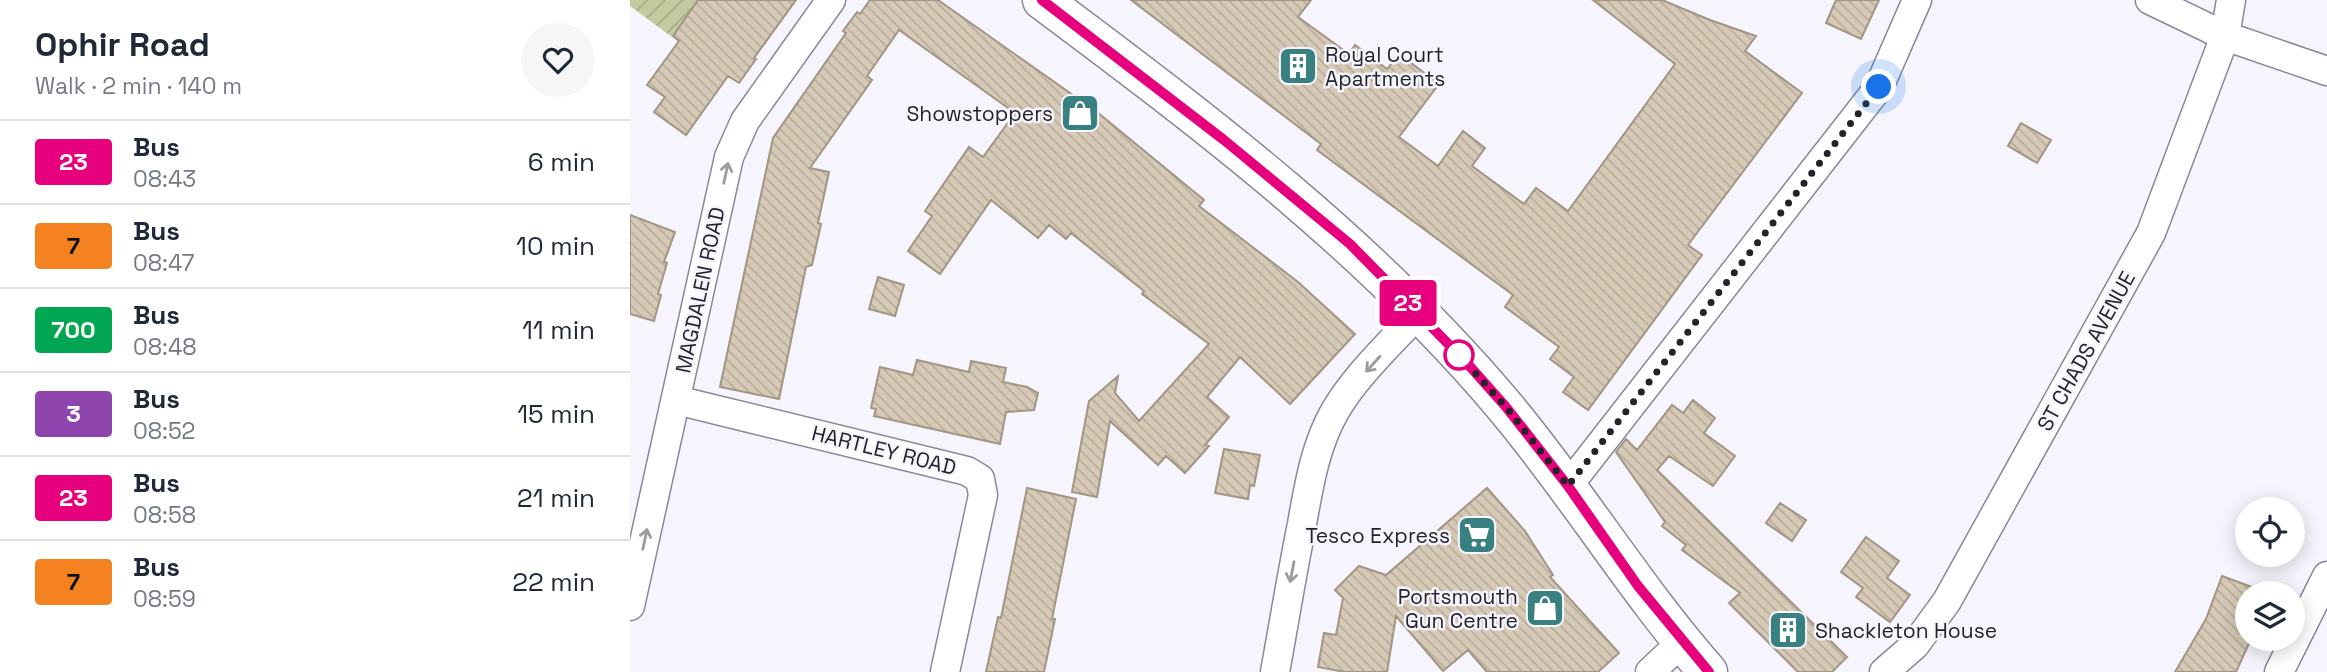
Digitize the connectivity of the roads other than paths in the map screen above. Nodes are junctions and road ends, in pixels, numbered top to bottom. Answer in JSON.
{"nodes":[{"id":1,"x":831,"y":0,"type":"edge"},
{"id":2,"x":1042,"y":0,"type":"edge"},
{"id":3,"x":1917,"y":0,"type":"edge"},
{"id":4,"x":2150,"y":0,"type":"edge"},
{"id":5,"x":2231,"y":0,"type":"edge"},
{"id":6,"x":2225,"y":36,"type":"junction"},
{"id":7,"x":2327,"y":71,"type":"edge"},
{"id":8,"x":1418,"y":313,"type":"junction"},
{"id":9,"x":676,"y":400,"type":"junction"},
{"id":10,"x":1568,"y":486,"type":"junction"},
{"id":11,"x":2327,"y":576,"type":"edge"},
{"id":12,"x":630,"y":606,"type":"edge"},
{"id":13,"x":1682,"y":642,"type":"junction"},
{"id":14,"x":945,"y":672,"type":"edge"},
{"id":15,"x":1275,"y":672,"type":"edge"},
{"id":16,"x":1650,"y":672,"type":"edge"},
{"id":17,"x":1709,"y":672,"type":"edge"},
{"id":18,"x":1884,"y":672,"type":"edge"},
{"id":19,"x":2279,"y":672,"type":"edge"}],
"edges":[{"from":9,"to":1,"type":"street","name":"MAGDALEN ROAD","one_way":true},
{"from":2,"to":8,"type":"main road"},
{"from":3,"to":10,"type":"street"},
{"from":4,"to":6,"type":"street"},
{"from":5,"to":6,"type":"street","name":"ST CHADS AVENUE"},
{"from":6,"to":7,"type":"street"},
{"from":6,"to":18,"type":"street","name":"ST CHADS AVENUE"},
{"from":8,"to":10,"type":"main road"},
{"from":8,"to":15,"type":"street","one_way":true},
{"from":12,"to":9,"type":"street","name":"MAGDALEN ROAD","one_way":true},
{"from":9,"to":14,"type":"street","name":"HARTLEY ROAD"},
{"from":10,"to":13,"type":"main road"},
{"from":11,"to":19,"type":"street"},
{"from":13,"to":16,"type":"street"},
{"from":13,"to":17,"type":"main road"}]}
